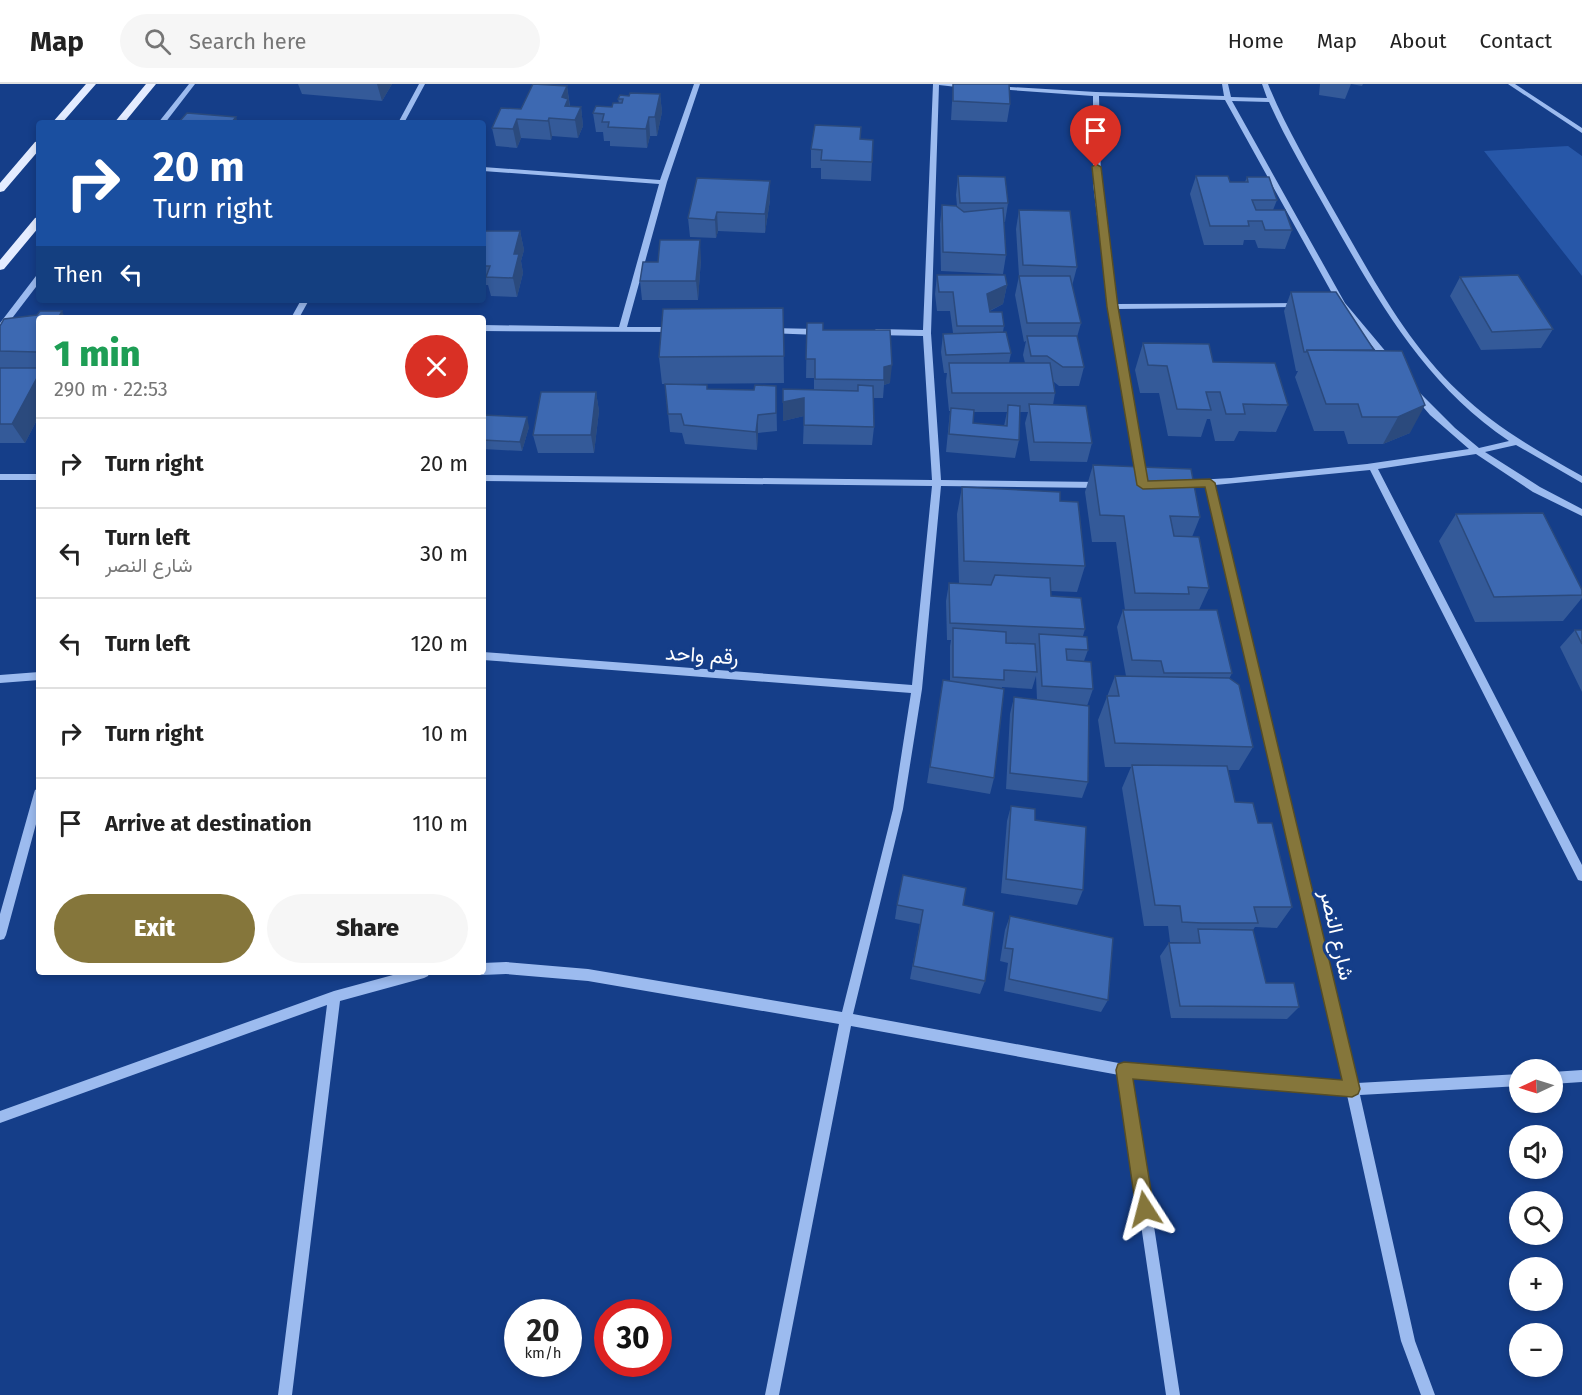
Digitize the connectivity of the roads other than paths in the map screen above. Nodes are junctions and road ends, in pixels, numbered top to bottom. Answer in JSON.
{"nodes":[{"id":1,"x":91,"y":84,"type":"edge"},
{"id":2,"x":152,"y":84,"type":"edge"},
{"id":3,"x":192,"y":84,"type":"edge"},
{"id":4,"x":422,"y":84,"type":"edge"},
{"id":5,"x":697,"y":84,"type":"edge"},
{"id":6,"x":936,"y":84,"type":"edge"},
{"id":7,"x":942,"y":84,"type":"edge"},
{"id":8,"x":1225,"y":84,"type":"edge"},
{"id":9,"x":1265,"y":84,"type":"edge"},
{"id":10,"x":1511,"y":84,"type":"edge"},
{"id":11,"x":978,"y":86,"type":"edge"},
{"id":12,"x":990,"y":87,"type":"edge"},
{"id":13,"x":1096,"y":94,"type":"junction"},
{"id":14,"x":1228,"y":99,"type":"junction"},
{"id":15,"x":1271,"y":100,"type":"junction"},
{"id":16,"x":60,"y":120,"type":"edge"},
{"id":17,"x":122,"y":120,"type":"edge"},
{"id":18,"x":163,"y":120,"type":"edge"},
{"id":19,"x":403,"y":120,"type":"edge"},
{"id":20,"x":1582,"y":131,"type":"edge"},
{"id":21,"x":36,"y":147,"type":"edge"},
{"id":22,"x":486,"y":169,"type":"edge"},
{"id":23,"x":663,"y":182,"type":"junction"},
{"id":24,"x":0,"y":189,"type":"edge"},
{"id":25,"x":36,"y":224,"type":"edge"},
{"id":26,"x":0,"y":267,"type":"edge"},
{"id":27,"x":36,"y":282,"type":"edge"},
{"id":28,"x":1331,"y":304,"type":"edge"},
{"id":29,"x":1342,"y":304,"type":"junction"},
{"id":30,"x":1308,"y":305,"type":"edge"},
{"id":31,"x":1112,"y":307,"type":"junction"},
{"id":32,"x":0,"y":328,"type":"edge"},
{"id":33,"x":486,"y":328,"type":"edge"},
{"id":34,"x":10,"y":329,"type":"edge"},
{"id":35,"x":622,"y":330,"type":"junction"},
{"id":36,"x":681,"y":330,"type":"edge"},
{"id":37,"x":763,"y":331,"type":"edge"},
{"id":38,"x":833,"y":332,"type":"edge"},
{"id":39,"x":868,"y":332,"type":"edge"},
{"id":40,"x":927,"y":333,"type":"junction"},
{"id":41,"x":1393,"y":365,"type":"edge"},
{"id":42,"x":1407,"y":383,"type":"edge"},
{"id":43,"x":1517,"y":441,"type":"junction"},
{"id":44,"x":1476,"y":452,"type":"junction"},
{"id":45,"x":1373,"y":466,"type":"junction"},
{"id":46,"x":0,"y":477,"type":"edge"},
{"id":47,"x":36,"y":477,"type":"edge"},
{"id":48,"x":486,"y":478,"type":"edge"},
{"id":49,"x":1582,"y":480,"type":"edge"},
{"id":50,"x":1210,"y":483,"type":"junction"},
{"id":51,"x":1165,"y":484,"type":"edge"},
{"id":52,"x":937,"y":485,"type":"junction"},
{"id":53,"x":1109,"y":485,"type":"edge"},
{"id":54,"x":1132,"y":485,"type":"edge"},
{"id":55,"x":1143,"y":485,"type":"junction"},
{"id":56,"x":1154,"y":485,"type":"edge"},
{"id":57,"x":1582,"y":513,"type":"edge"},
{"id":58,"x":486,"y":656,"type":"edge"},
{"id":59,"x":36,"y":676,"type":"edge"},
{"id":60,"x":0,"y":679,"type":"edge"},
{"id":61,"x":917,"y":689,"type":"junction"},
{"id":62,"x":36,"y":804,"type":"edge"},
{"id":63,"x":1582,"y":876,"type":"edge"},
{"id":64,"x":0,"y":935,"type":"edge"},
{"id":65,"x":486,"y":969,"type":"edge"},
{"id":66,"x":413,"y":975,"type":"edge"},
{"id":67,"x":334,"y":997,"type":"junction"},
{"id":68,"x":846,"y":1019,"type":"junction"},
{"id":69,"x":1124,"y":1070,"type":"junction"},
{"id":70,"x":1582,"y":1076,"type":"edge"},
{"id":71,"x":1563,"y":1077,"type":"edge"},
{"id":72,"x":1509,"y":1081,"type":"edge"},
{"id":73,"x":1352,"y":1089,"type":"junction"},
{"id":74,"x":0,"y":1117,"type":"edge"},
{"id":75,"x":285,"y":1395,"type":"edge"},
{"id":76,"x":772,"y":1395,"type":"edge"},
{"id":77,"x":1173,"y":1395,"type":"edge"},
{"id":78,"x":1428,"y":1395,"type":"edge"}],
"edges":[{"from":1,"to":16,"type":"main road"},
{"from":2,"to":17,"type":"main road"},
{"from":3,"to":18,"type":"street"},
{"from":4,"to":19,"type":"street"},
{"from":5,"to":23,"type":"street"},
{"from":6,"to":40,"type":"street"},
{"from":7,"to":11,"type":"street"},
{"from":8,"to":14,"type":"street"},
{"from":9,"to":15,"type":"street"},
{"from":10,"to":20,"type":"street"},
{"from":12,"to":13,"type":"street"},
{"from":13,"to":14,"type":"street"},
{"from":13,"to":31,"type":"street"},
{"from":14,"to":15,"type":"street"},
{"from":14,"to":29,"type":"street"},
{"from":15,"to":43,"type":"street"},
{"from":21,"to":24,"type":"main road"},
{"from":22,"to":23,"type":"street"},
{"from":23,"to":35,"type":"street"},
{"from":25,"to":26,"type":"main road"},
{"from":27,"to":32,"type":"street"},
{"from":28,"to":29,"type":"street"},
{"from":29,"to":41,"type":"street"},
{"from":30,"to":31,"type":"street"},
{"from":31,"to":55,"type":"street"},
{"from":32,"to":34,"type":"street"},
{"from":33,"to":35,"type":"street"},
{"from":35,"to":36,"type":"street"},
{"from":37,"to":38,"type":"street"},
{"from":39,"to":40,"type":"street"},
{"from":40,"to":52,"type":"street"},
{"from":42,"to":44,"type":"street"},
{"from":43,"to":44,"type":"street"},
{"from":43,"to":49,"type":"street"},
{"from":44,"to":45,"type":"street"},
{"from":44,"to":57,"type":"street"},
{"from":45,"to":50,"type":"street"},
{"from":45,"to":63,"type":"street"},
{"from":46,"to":47,"type":"street"},
{"from":48,"to":52,"type":"street"},
{"from":50,"to":51,"type":"street"},
{"from":50,"to":73,"type":"street","name":"شارع النصر"},
{"from":52,"to":53,"type":"street"},
{"from":52,"to":61,"type":"street"},
{"from":54,"to":55,"type":"street"},
{"from":55,"to":56,"type":"street"},
{"from":58,"to":61,"type":"street","name":"رقم واحد"},
{"from":59,"to":60,"type":"street"},
{"from":61,"to":68,"type":"street"},
{"from":62,"to":64,"type":"street"},
{"from":65,"to":68,"type":"street"},
{"from":66,"to":67,"type":"street"},
{"from":67,"to":74,"type":"street"},
{"from":67,"to":75,"type":"street"},
{"from":68,"to":69,"type":"street"},
{"from":68,"to":76,"type":"street"},
{"from":69,"to":73,"type":"street"},
{"from":69,"to":77,"type":"street"},
{"from":70,"to":71,"type":"street"},
{"from":72,"to":73,"type":"street"},
{"from":73,"to":78,"type":"street","name":"شارع النصر"}]}
